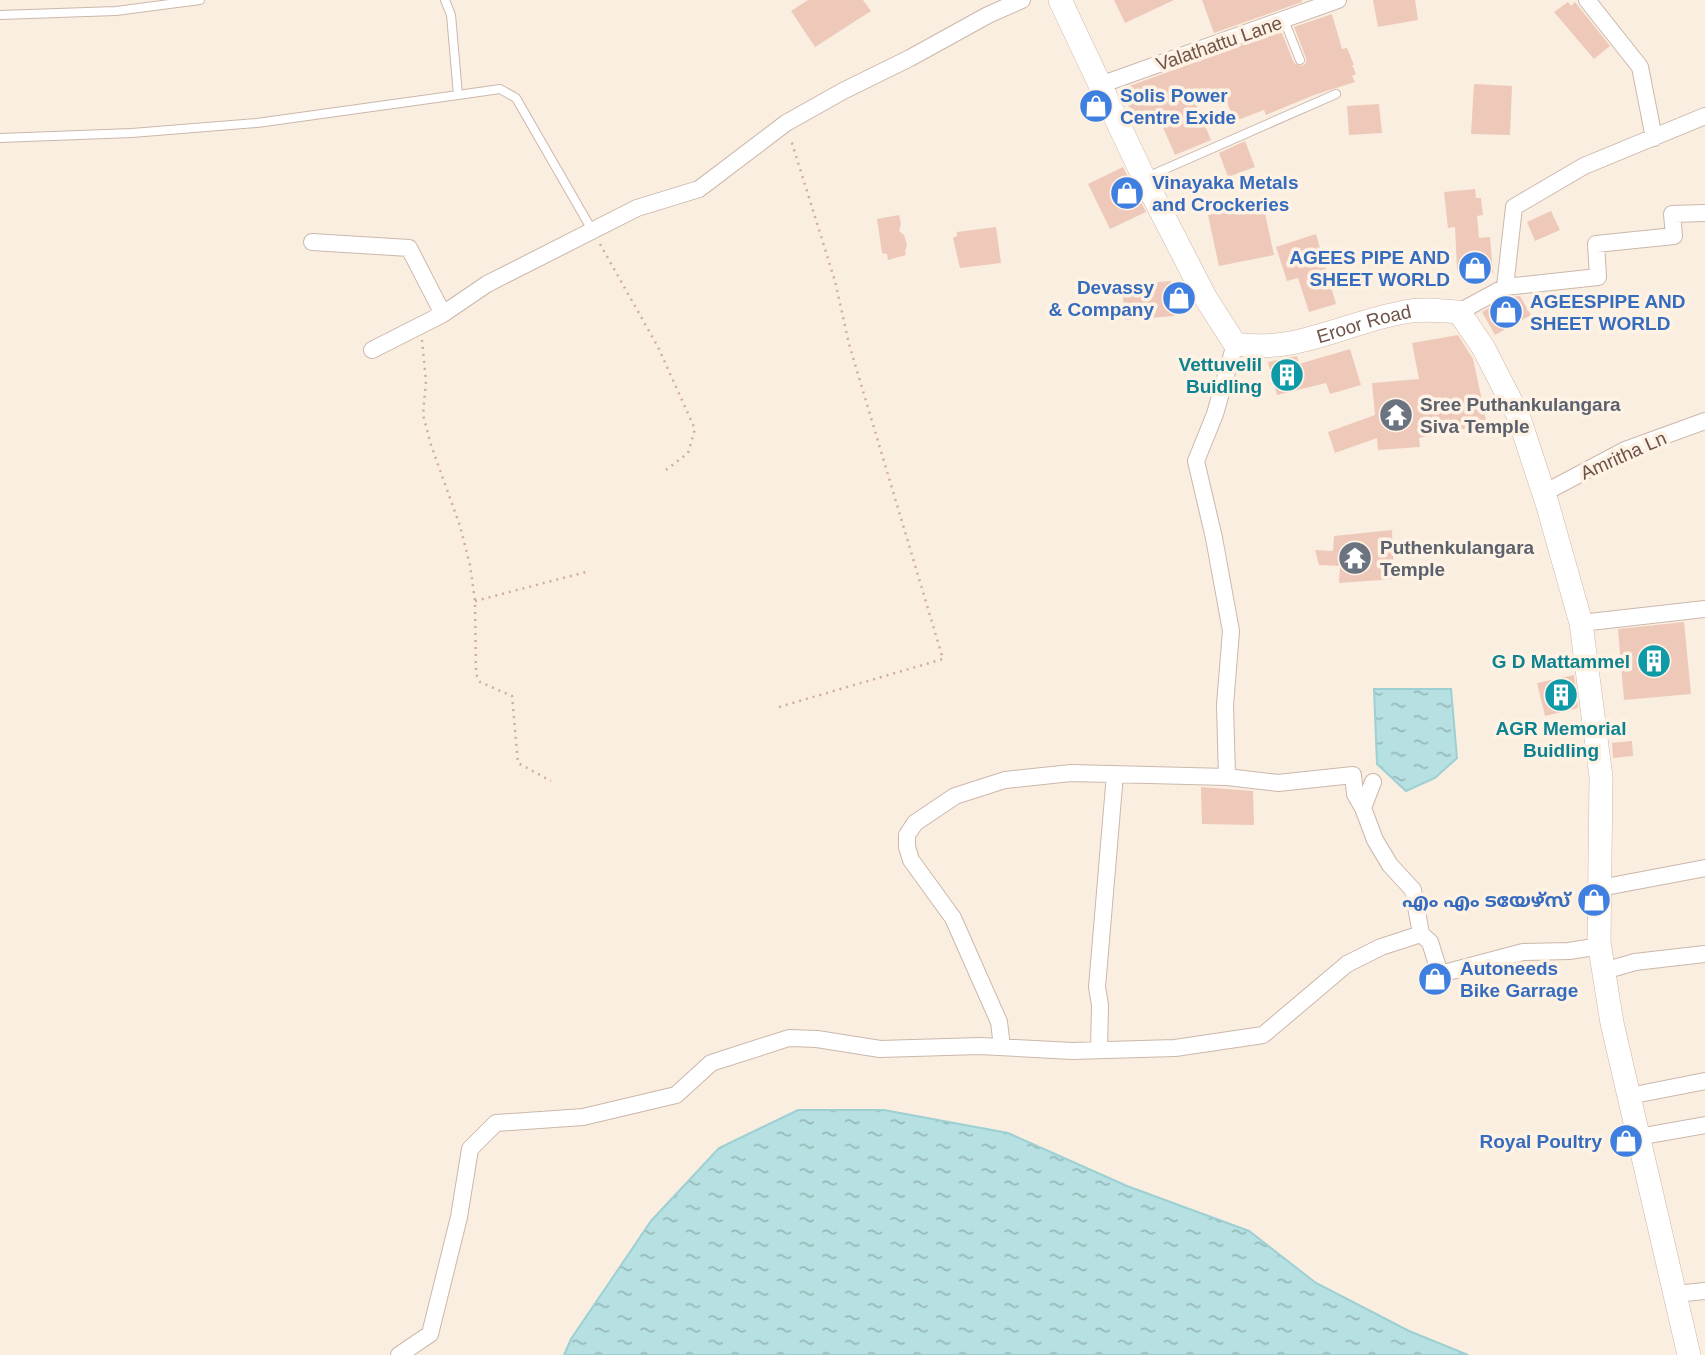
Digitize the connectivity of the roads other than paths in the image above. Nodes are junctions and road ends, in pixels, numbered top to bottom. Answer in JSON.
{"nodes":[{"id":1,"x":200,"y":0,"type":"edge"},
{"id":2,"x":445,"y":0,"type":"edge"},
{"id":3,"x":1022,"y":0,"type":"edge"},
{"id":4,"x":1060,"y":0,"type":"edge"},
{"id":5,"x":1338,"y":0,"type":"edge"},
{"id":6,"x":1587,"y":0,"type":"edge"},
{"id":7,"x":0,"y":15,"type":"edge"},
{"id":8,"x":1284,"y":20,"type":"junction"},
{"id":9,"x":1300,"y":60,"type":"dead end"},
{"id":10,"x":1100,"y":85,"type":"junction"},
{"id":11,"x":1336,"y":93,"type":"dead end"},
{"id":12,"x":458,"y":95,"type":"junction"},
{"id":13,"x":1705,"y":116,"type":"edge"},
{"id":14,"x":0,"y":138,"type":"edge"},
{"id":15,"x":1654,"y":138,"type":"junction"},
{"id":16,"x":1144,"y":178,"type":"junction"},
{"id":17,"x":1705,"y":213,"type":"edge"},
{"id":18,"x":593,"y":230,"type":"junction"},
{"id":19,"x":312,"y":242,"type":"dead end"},
{"id":20,"x":1505,"y":287,"type":"junction"},
{"id":21,"x":1459,"y":312,"type":"junction"},
{"id":22,"x":443,"y":314,"type":"junction"},
{"id":23,"x":1236,"y":344,"type":"junction"},
{"id":24,"x":372,"y":350,"type":"dead end"},
{"id":25,"x":1705,"y":421,"type":"edge"},
{"id":26,"x":1545,"y":498,"type":"junction"},
{"id":27,"x":1705,"y":609,"type":"edge"},
{"id":28,"x":1581,"y":623,"type":"junction"},
{"id":29,"x":1115,"y":774,"type":"junction"},
{"id":30,"x":1227,"y":777,"type":"junction"},
{"id":31,"x":1373,"y":782,"type":"dead end"},
{"id":32,"x":1363,"y":808,"type":"junction"},
{"id":33,"x":1705,"y":868,"type":"edge"},
{"id":34,"x":1600,"y":888,"type":"junction"},
{"id":35,"x":1421,"y":934,"type":"junction"},
{"id":36,"x":1600,"y":946,"type":"junction"},
{"id":37,"x":1705,"y":954,"type":"edge"},
{"id":38,"x":1604,"y":971,"type":"junction"},
{"id":39,"x":1002,"y":1047,"type":"junction"},
{"id":40,"x":1099,"y":1050,"type":"junction"},
{"id":41,"x":1705,"y":1081,"type":"edge"},
{"id":42,"x":1629,"y":1096,"type":"junction"},
{"id":43,"x":1705,"y":1125,"type":"edge"},
{"id":44,"x":1638,"y":1137,"type":"junction"},
{"id":45,"x":1705,"y":1291,"type":"edge"},
{"id":46,"x":1675,"y":1294,"type":"junction"},
{"id":47,"x":398,"y":1355,"type":"edge"},
{"id":48,"x":1689,"y":1355,"type":"edge"}],
"edges":[{"from":1,"to":7,"type":"lane"},
{"from":2,"to":12,"type":"lane"},
{"from":3,"to":18,"type":"street"},
{"from":4,"to":10,"type":"main road"},
{"from":5,"to":8,"type":"street","name":"Valathattu Lane"},
{"from":6,"to":15,"type":"street"},
{"from":8,"to":9,"type":"lane"},
{"from":8,"to":10,"type":"street","name":"Valathattu Lane"},
{"from":10,"to":16,"type":"main road"},
{"from":11,"to":16,"type":"lane"},
{"from":12,"to":14,"type":"lane"},
{"from":12,"to":18,"type":"lane"},
{"from":13,"to":15,"type":"street"},
{"from":15,"to":20,"type":"street"},
{"from":16,"to":23,"type":"main road"},
{"from":17,"to":20,"type":"street"},
{"from":18,"to":22,"type":"street"},
{"from":19,"to":22,"type":"street"},
{"from":20,"to":21,"type":"street"},
{"from":21,"to":23,"type":"main road","name":"Eroor Road"},
{"from":21,"to":26,"type":"main road"},
{"from":22,"to":24,"type":"street"},
{"from":23,"to":30,"type":"street"},
{"from":25,"to":26,"type":"street","name":"Amritha Ln"},
{"from":26,"to":28,"type":"main road"},
{"from":27,"to":28,"type":"street"},
{"from":28,"to":34,"type":"main road"},
{"from":29,"to":30,"type":"street"},
{"from":29,"to":39,"type":"street"},
{"from":29,"to":40,"type":"street"},
{"from":30,"to":32,"type":"street"},
{"from":31,"to":32,"type":"street"},
{"from":32,"to":35,"type":"street"},
{"from":33,"to":34,"type":"street"},
{"from":34,"to":36,"type":"main road"},
{"from":35,"to":36,"type":"street"},
{"from":35,"to":40,"type":"street"},
{"from":36,"to":38,"type":"main road"},
{"from":37,"to":38,"type":"street"},
{"from":38,"to":42,"type":"main road"},
{"from":39,"to":40,"type":"street"},
{"from":39,"to":47,"type":"street"},
{"from":41,"to":42,"type":"street"},
{"from":42,"to":44,"type":"main road"},
{"from":43,"to":44,"type":"street"},
{"from":44,"to":46,"type":"main road"},
{"from":45,"to":46,"type":"street"},
{"from":46,"to":48,"type":"main road"}]}
